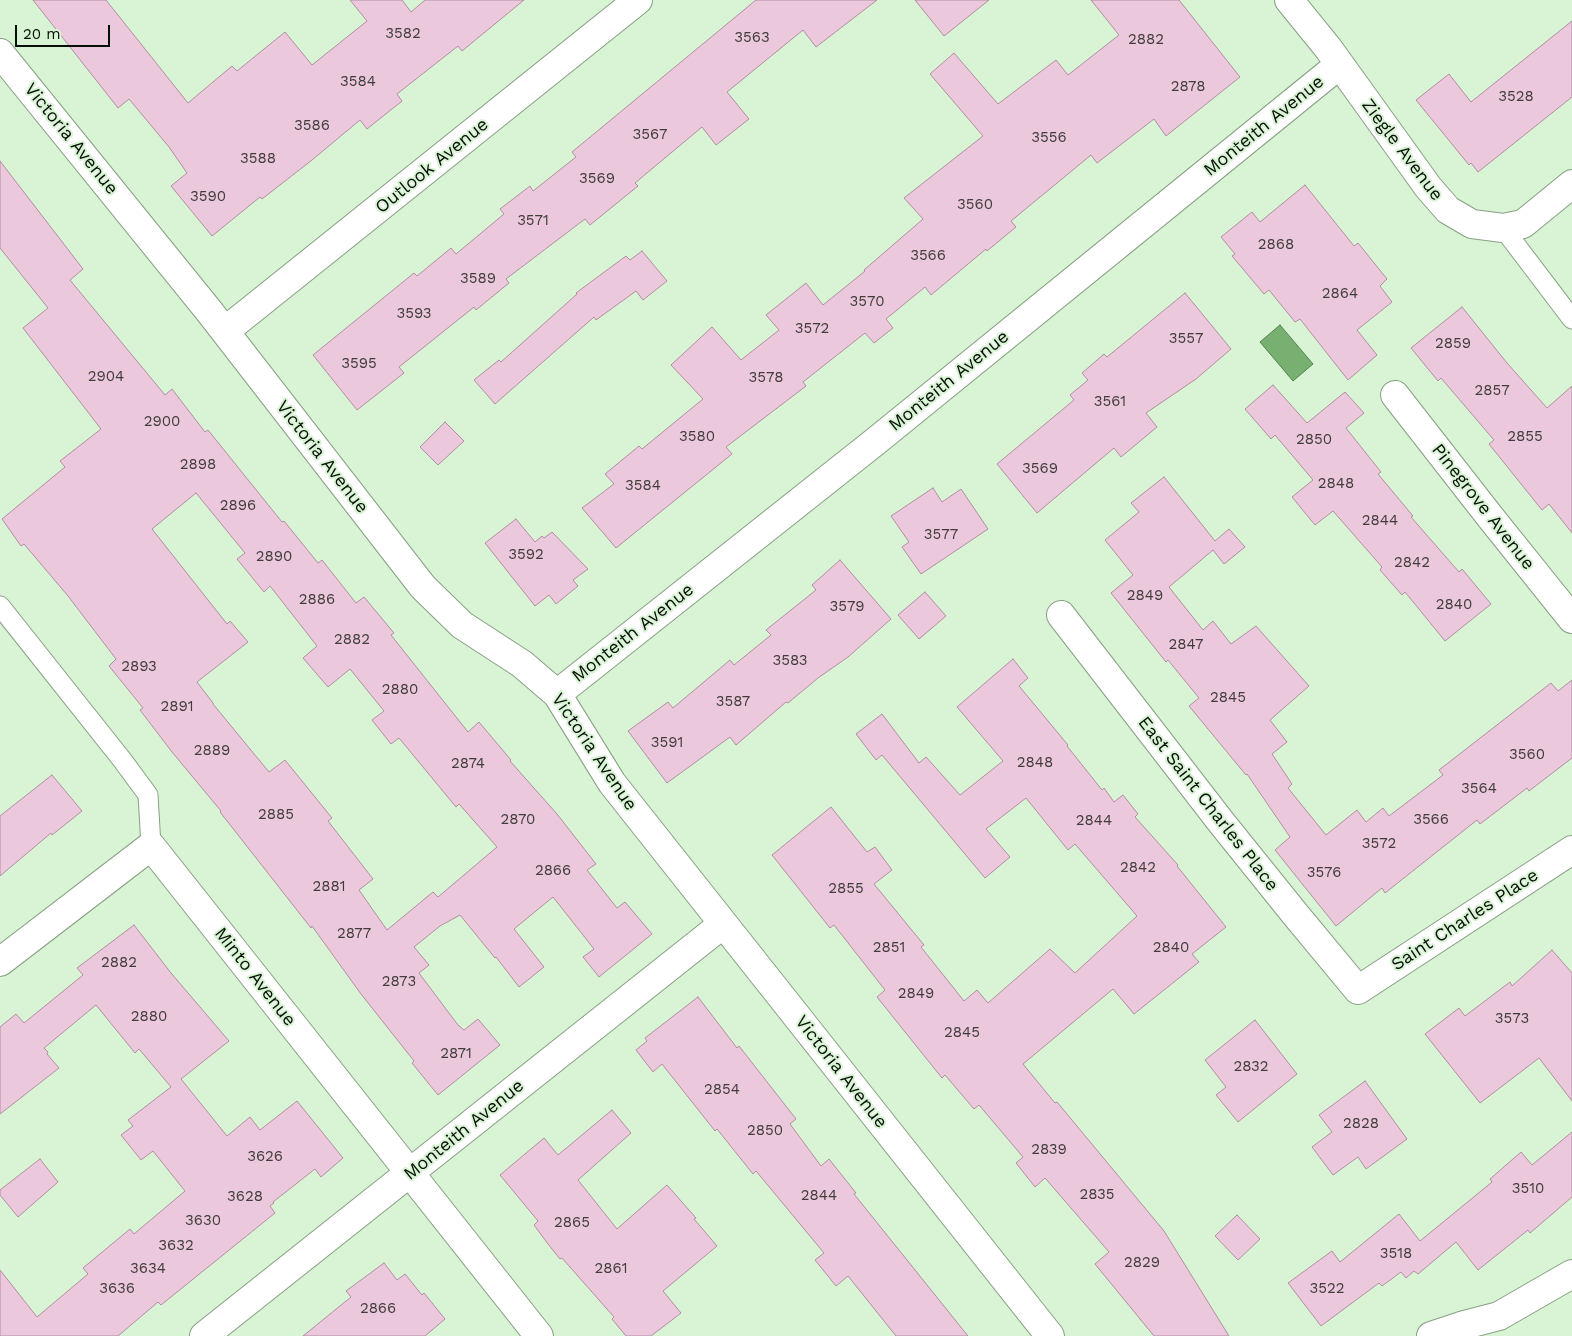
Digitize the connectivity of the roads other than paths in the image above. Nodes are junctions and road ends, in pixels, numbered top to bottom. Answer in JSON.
{"nodes":[{"id":1,"x":638,"y":0,"type":"edge"},
{"id":2,"x":1289,"y":0,"type":"edge"},
{"id":3,"x":0,"y":53,"type":"edge"},
{"id":4,"x":1339,"y":65,"type":"junction"},
{"id":5,"x":1572,"y":184,"type":"edge"},
{"id":6,"x":1503,"y":228,"type":"junction"},
{"id":7,"x":1572,"y":319,"type":"edge"},
{"id":8,"x":225,"y":331,"type":"junction"},
{"id":9,"x":1395,"y":395,"type":"dead end"},
{"id":10,"x":0,"y":606,"type":"edge"},
{"id":11,"x":1061,"y":615,"type":"dead end"},
{"id":12,"x":1572,"y":619,"type":"edge"},
{"id":13,"x":557,"y":694,"type":"junction"},
{"id":14,"x":151,"y":846,"type":"junction"},
{"id":15,"x":1572,"y":850,"type":"edge"},
{"id":16,"x":723,"y":924,"type":"junction"},
{"id":17,"x":0,"y":962,"type":"edge"},
{"id":18,"x":1358,"y":990,"type":"joint"},
{"id":19,"x":411,"y":1173,"type":"junction"},
{"id":20,"x":1572,"y":1274,"type":"edge"},
{"id":21,"x":204,"y":1336,"type":"edge"},
{"id":22,"x":539,"y":1336,"type":"edge"},
{"id":23,"x":1050,"y":1336,"type":"edge"},
{"id":24,"x":1430,"y":1336,"type":"edge"}],
"edges":[{"from":1,"to":8,"type":"street","name":"Outlook Avenue"},
{"from":2,"to":4,"type":"street","name":"Ziegle Avenue"},
{"from":3,"to":8,"type":"street","name":"Victoria Avenue"},
{"from":4,"to":6,"type":"street","name":"Ziegle Avenue"},
{"from":4,"to":13,"type":"street","name":"Monteith Avenue"},
{"from":5,"to":6,"type":"street"},
{"from":6,"to":7,"type":"lane"},
{"from":8,"to":13,"type":"street","name":"Victoria Avenue"},
{"from":9,"to":12,"type":"street","name":"Pinegrove Avenue"},
{"from":10,"to":14,"type":"lane"},
{"from":11,"to":18,"type":"street","name":"East Saint Charles Place"},
{"from":13,"to":16,"type":"street","name":"Victoria Avenue"},
{"from":14,"to":17,"type":"street"},
{"from":14,"to":19,"type":"street","name":"Minto Avenue"},
{"from":15,"to":18,"type":"street","name":"Saint Charles Place"},
{"from":16,"to":19,"type":"street","name":"Monteith Avenue"},
{"from":16,"to":23,"type":"street","name":"Victoria Avenue"},
{"from":19,"to":21,"type":"street","name":"Monteith Avenue"},
{"from":19,"to":22,"type":"street","name":"Minto Avenue"},
{"from":20,"to":24,"type":"street"}]}
